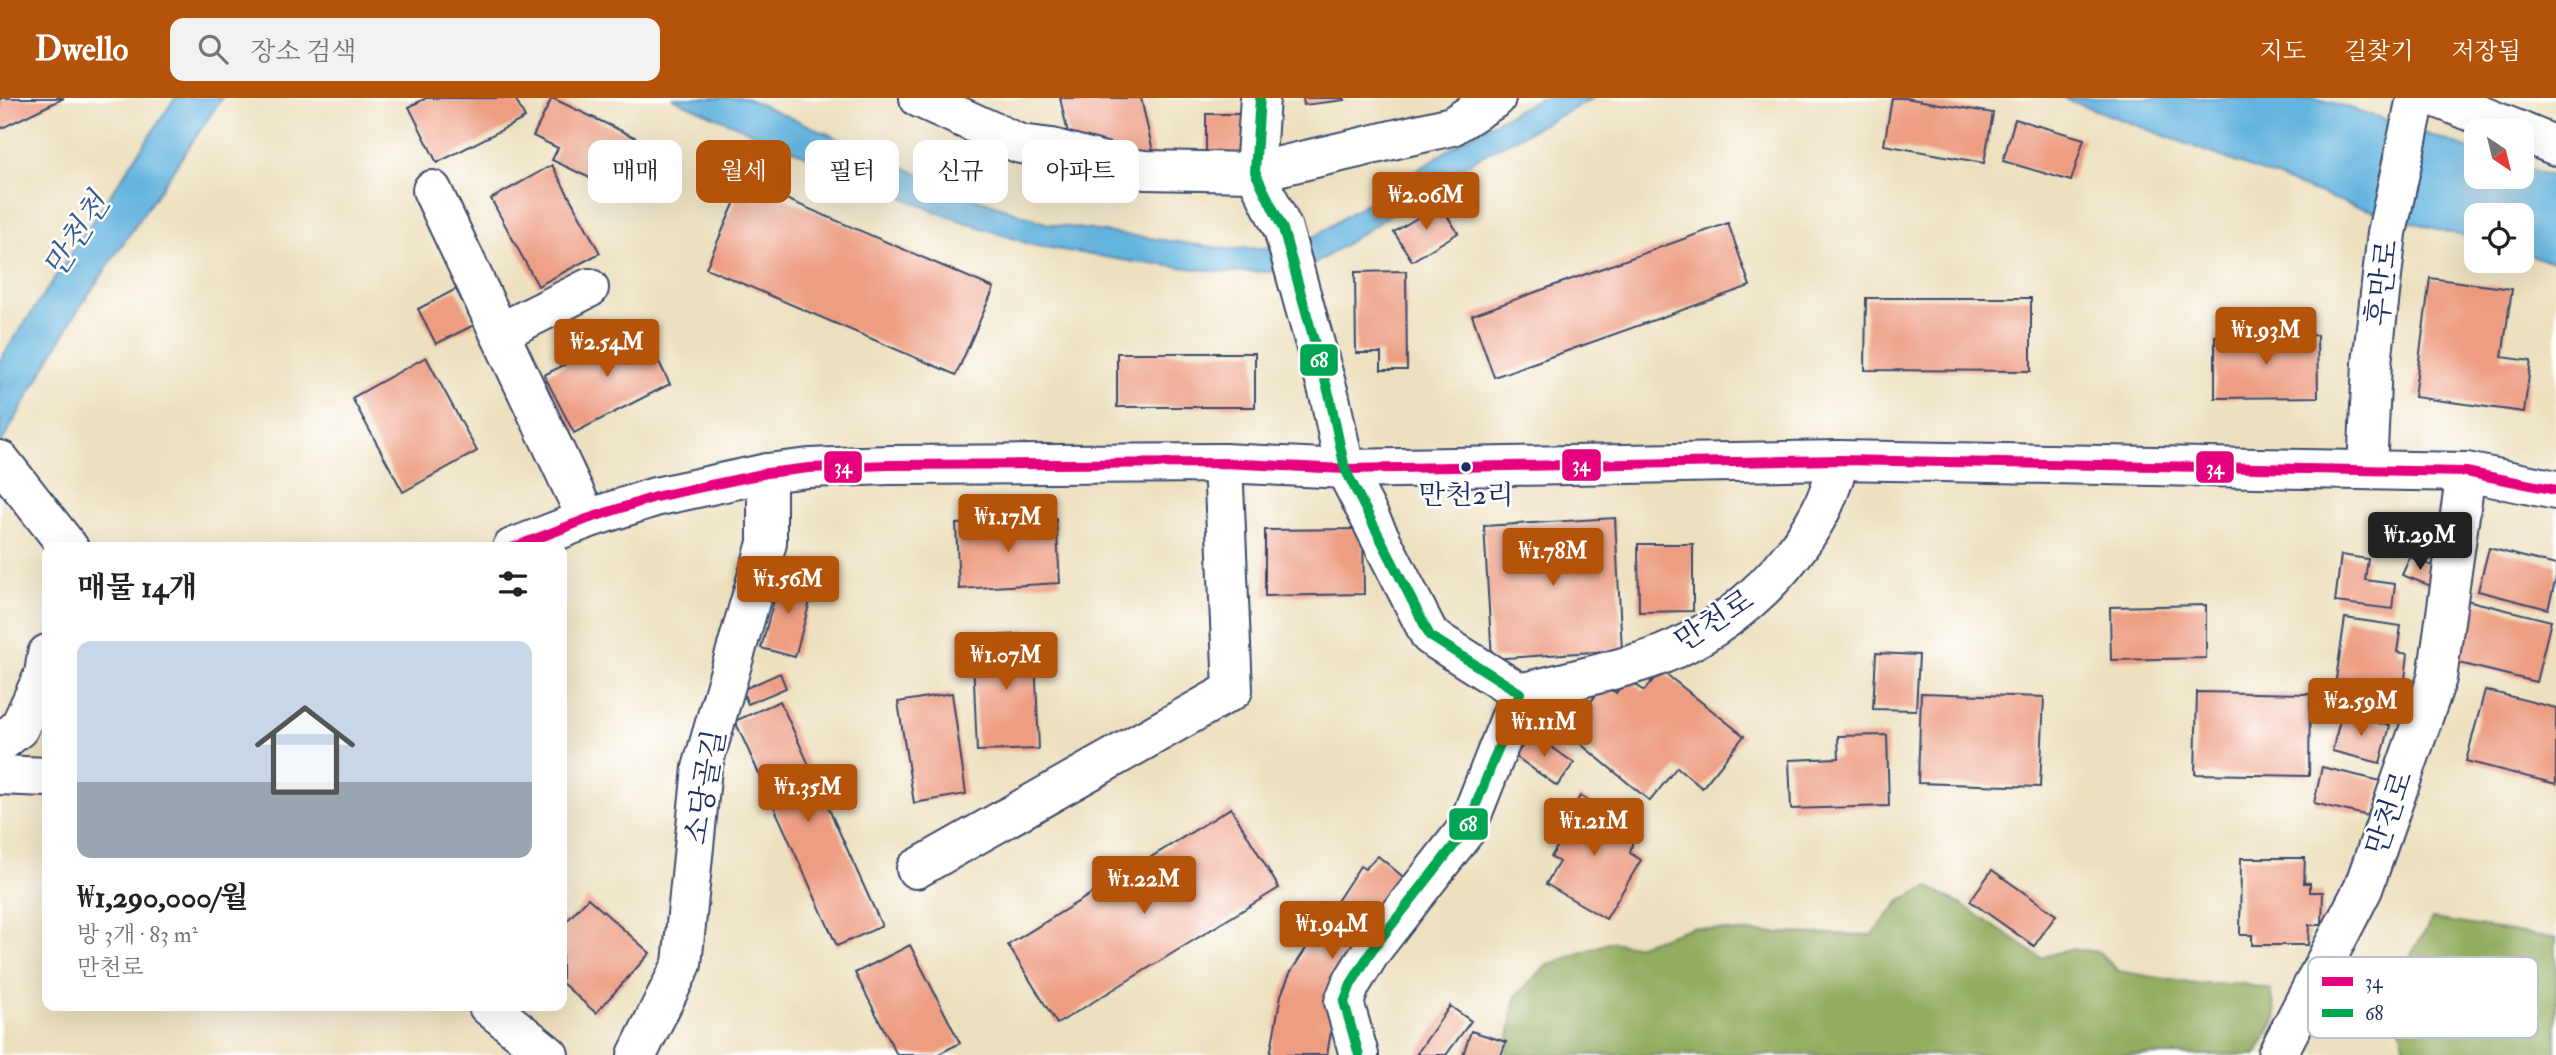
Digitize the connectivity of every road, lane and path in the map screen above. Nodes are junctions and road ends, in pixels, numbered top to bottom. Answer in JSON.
{"nodes":[{"id":1,"x":919,"y":98,"type":"edge"},
{"id":2,"x":1260,"y":98,"type":"edge"},
{"id":3,"x":1496,"y":98,"type":"edge"},
{"id":4,"x":2422,"y":101,"type":"edge"},
{"id":5,"x":2479,"y":119,"type":"edge"},
{"id":6,"x":2534,"y":137,"type":"edge"},
{"id":7,"x":2556,"y":146,"type":"edge"},
{"id":8,"x":1255,"y":172,"type":"junction"},
{"id":9,"x":432,"y":190,"type":"dead end"},
{"id":10,"x":589,"y":288,"type":"dead end"},
{"id":11,"x":499,"y":333,"type":"junction"},
{"id":12,"x":0,"y":460,"type":"edge"},
{"id":13,"x":1840,"y":460,"type":"junction"},
{"id":14,"x":1223,"y":463,"type":"junction"},
{"id":15,"x":1345,"y":469,"type":"junction"},
{"id":16,"x":2367,"y":470,"type":"junction"},
{"id":17,"x":2466,"y":472,"type":"junction"},
{"id":18,"x":766,"y":473,"type":"junction"},
{"id":19,"x":2556,"y":490,"type":"edge"},
{"id":20,"x":587,"y":519,"type":"junction"},
{"id":21,"x":53,"y":532,"type":"edge"},
{"id":22,"x":80,"y":542,"type":"edge"},
{"id":23,"x":528,"y":542,"type":"edge"},
{"id":24,"x":42,"y":678,"type":"edge"},
{"id":25,"x":1520,"y":693,"type":"junction"},
{"id":26,"x":42,"y":741,"type":"edge"},
{"id":27,"x":0,"y":743,"type":"edge"},
{"id":28,"x":0,"y":758,"type":"edge"},
{"id":29,"x":0,"y":775,"type":"edge"},
{"id":30,"x":42,"y":777,"type":"edge"},
{"id":31,"x":916,"y":869,"type":"dead end"},
{"id":32,"x":2328,"y":957,"type":"edge"},
{"id":33,"x":2308,"y":995,"type":"edge"},
{"id":34,"x":494,"y":1011,"type":"edge"},
{"id":35,"x":549,"y":1055,"type":"edge"},
{"id":36,"x":637,"y":1055,"type":"edge"},
{"id":37,"x":1359,"y":1055,"type":"edge"},
{"id":38,"x":2277,"y":1055,"type":"edge"}],
"edges":[{"from":1,"to":8,"type":"street"},
{"from":2,"to":8,"type":"street"},
{"from":3,"to":8,"type":"street"},
{"from":4,"to":5,"type":"street"},
{"from":4,"to":16,"type":"street","name":"후만로"},
{"from":6,"to":7,"type":"street"},
{"from":8,"to":15,"type":"street"},
{"from":9,"to":11,"type":"street"},
{"from":10,"to":11,"type":"street"},
{"from":11,"to":20,"type":"street"},
{"from":12,"to":21,"type":"street"},
{"from":13,"to":15,"type":"street"},
{"from":13,"to":16,"type":"street"},
{"from":13,"to":25,"type":"street","name":"만천로"},
{"from":14,"to":15,"type":"street"},
{"from":14,"to":18,"type":"street"},
{"from":14,"to":31,"type":"street"},
{"from":15,"to":25,"type":"street"},
{"from":16,"to":17,"type":"street"},
{"from":17,"to":19,"type":"street"},
{"from":17,"to":32,"type":"street","name":"만천로"},
{"from":18,"to":20,"type":"street"},
{"from":18,"to":36,"type":"street","name":"소당골길"},
{"from":20,"to":23,"type":"street"},
{"from":21,"to":22,"type":"street"},
{"from":24,"to":27,"type":"street"},
{"from":25,"to":37,"type":"street"},
{"from":26,"to":28,"type":"street"},
{"from":29,"to":30,"type":"street"},
{"from":33,"to":38,"type":"street","name":"만천로"},
{"from":34,"to":35,"type":"street"}]}
